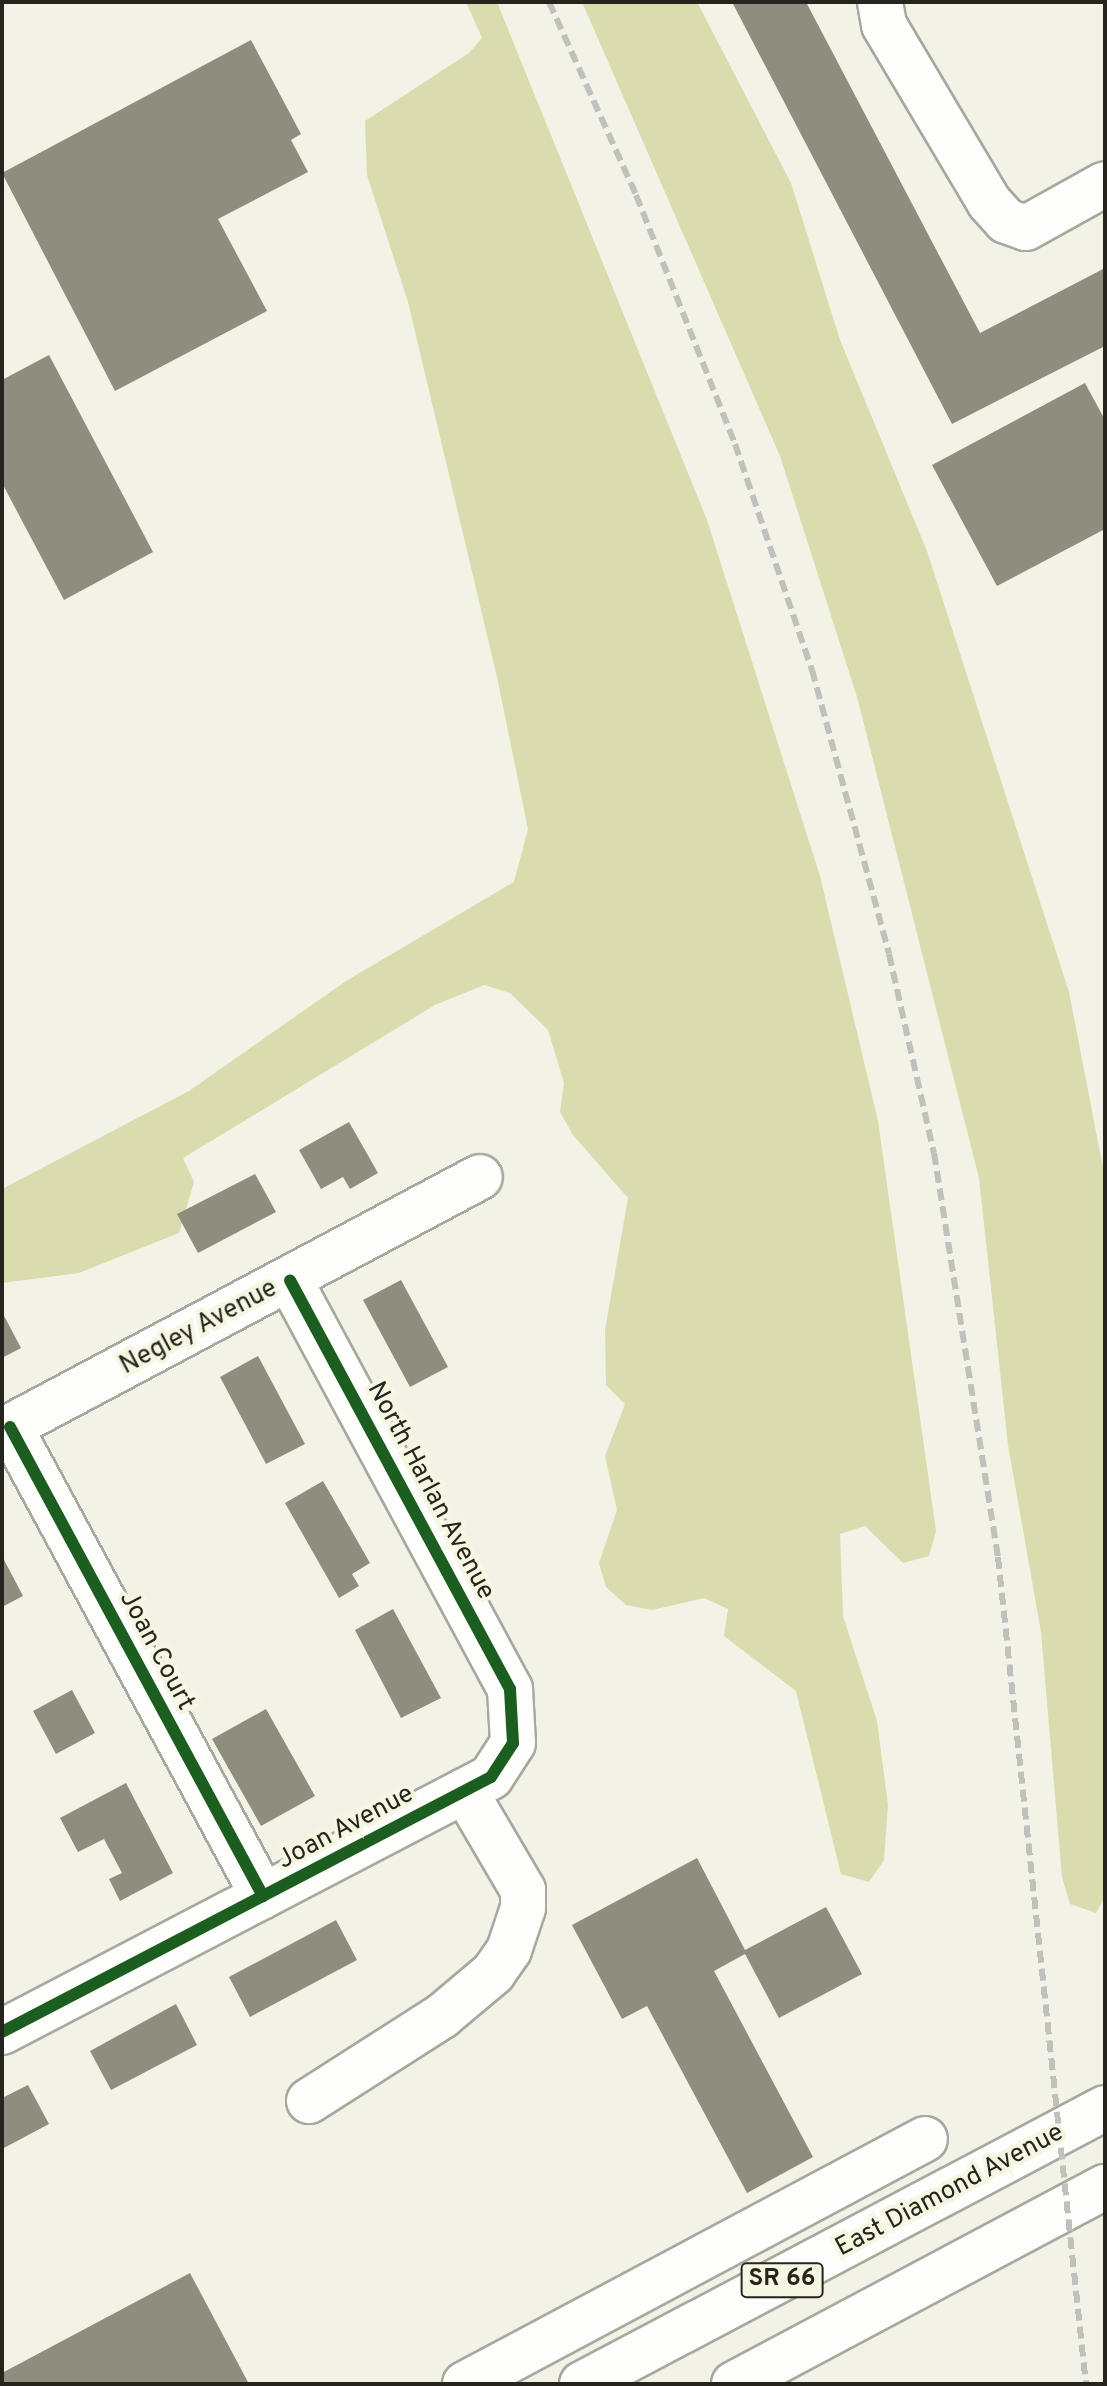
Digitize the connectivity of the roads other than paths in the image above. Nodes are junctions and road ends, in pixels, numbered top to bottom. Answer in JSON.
{"nodes":[{"id":1,"x":880,"y":2,"type":"edge"},
{"id":2,"x":1105,"y":184,"type":"edge"},
{"id":3,"x":480,"y":1177,"type":"dead end"},
{"id":4,"x":290,"y":1280,"type":"junction"},
{"id":5,"x":6,"y":1429,"type":"edge"},
{"id":6,"x":513,"y":1728,"type":"joint"},
{"id":7,"x":465,"y":1791,"type":"junction"},
{"id":8,"x":263,"y":1896,"type":"junction"},
{"id":9,"x":2,"y":2032,"type":"edge"},
{"id":10,"x":309,"y":2101,"type":"dead end"},
{"id":11,"x":1105,"y":2108,"type":"edge"},
{"id":12,"x":925,"y":2139,"type":"dead end"},
{"id":13,"x":1105,"y":2187,"type":"edge"},
{"id":14,"x":465,"y":2384,"type":"edge"},
{"id":15,"x":582,"y":2384,"type":"edge"},
{"id":16,"x":734,"y":2384,"type":"edge"}],
"edges":[{"from":1,"to":2,"type":"street"},
{"from":3,"to":4,"type":"street","name":"Negley Avenue"},
{"from":4,"to":5,"type":"street","name":"Negley Avenue"},
{"from":4,"to":6,"type":"street","name":"North Harlan Avenue"},
{"from":5,"to":8,"type":"street","name":"Joan Court"},
{"from":6,"to":7,"type":"street","name":"Joan Avenue"},
{"from":7,"to":8,"type":"street","name":"Joan Avenue"},
{"from":7,"to":10,"type":"street"},
{"from":8,"to":9,"type":"street","name":"Joan Avenue"},
{"from":11,"to":15,"type":"street","name":"East Diamond Avenue","number":"SR 66"},
{"from":12,"to":14,"type":"street"},
{"from":13,"to":16,"type":"street","number":"SR 66"}]}
